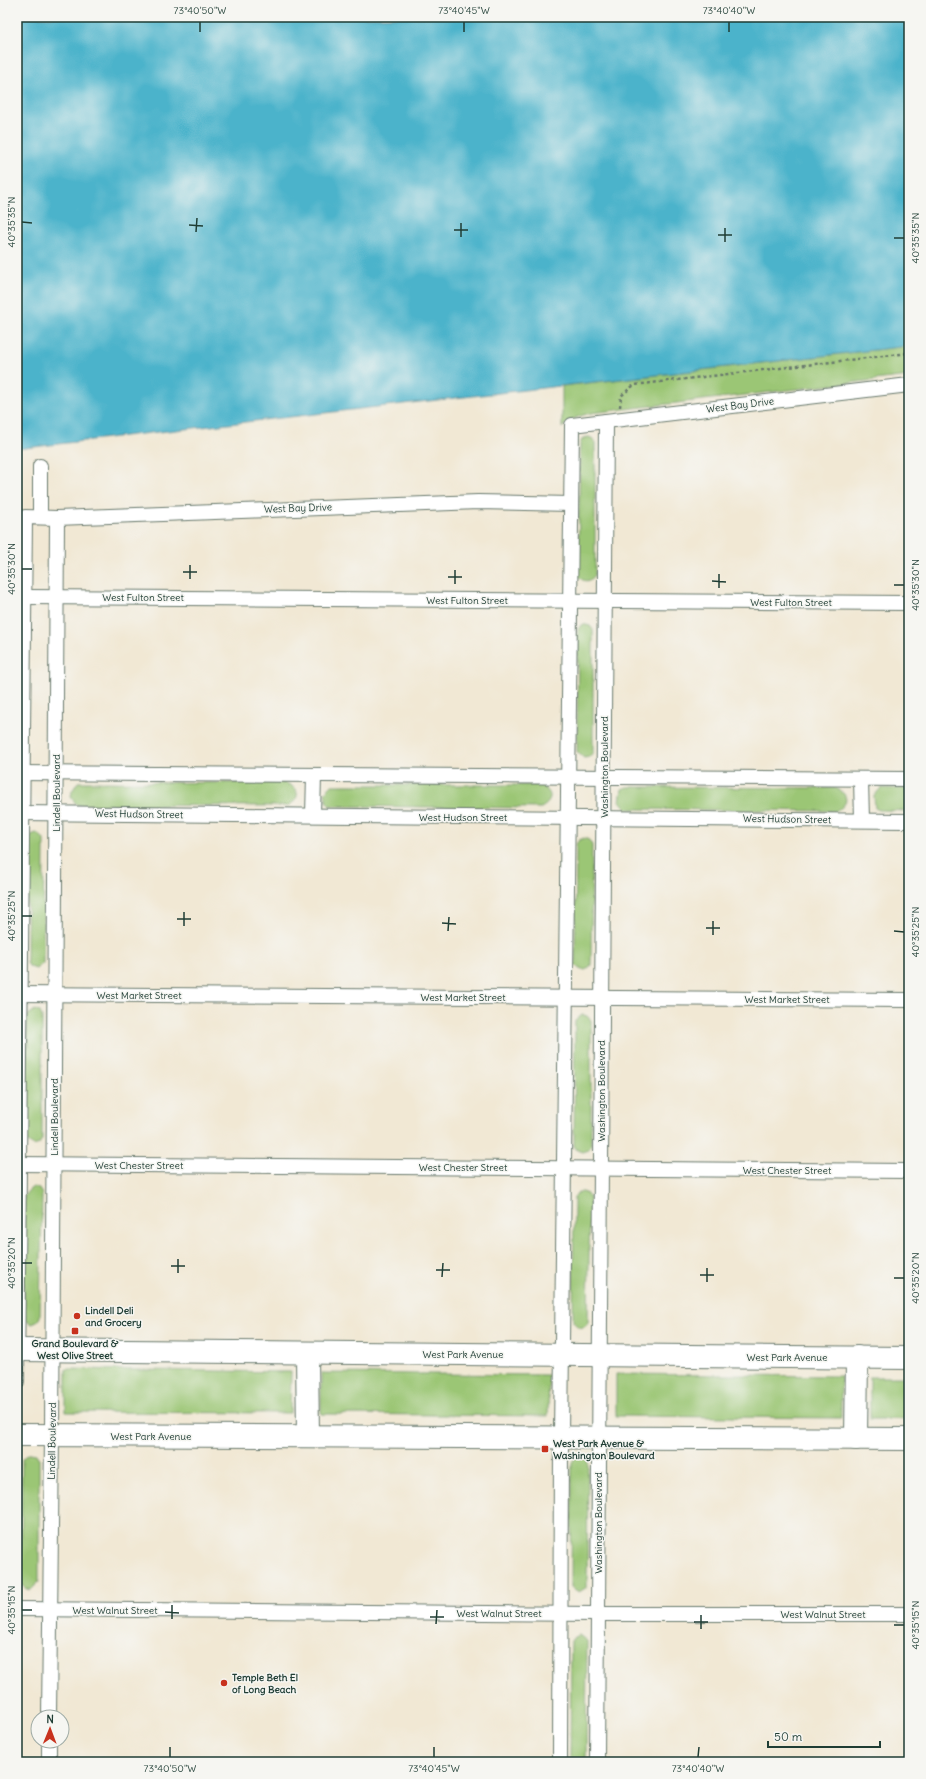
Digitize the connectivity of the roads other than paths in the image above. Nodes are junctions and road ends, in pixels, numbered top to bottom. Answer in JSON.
{"nodes":[{"id":1,"x":909,"y":385,"type":"edge"},
{"id":2,"x":613,"y":420,"type":"junction"},
{"id":3,"x":40,"y":466,"type":"dead end"},
{"id":4,"x":571,"y":504,"type":"junction"},
{"id":5,"x":40,"y":517,"type":"junction"},
{"id":6,"x":57,"y":518,"type":"junction"},
{"id":7,"x":25,"y":597,"type":"junction"},
{"id":8,"x":57,"y":597,"type":"junction"},
{"id":9,"x":570,"y":600,"type":"junction"},
{"id":10,"x":605,"y":601,"type":"junction"},
{"id":11,"x":909,"y":603,"type":"edge"},
{"id":12,"x":20,"y":773,"type":"edge"},
{"id":13,"x":56,"y":773,"type":"junction"},
{"id":14,"x":314,"y":775,"type":"junction"},
{"id":15,"x":568,"y":777,"type":"junction"},
{"id":16,"x":604,"y":777,"type":"junction"},
{"id":17,"x":861,"y":779,"type":"junction"},
{"id":18,"x":909,"y":780,"type":"edge"},
{"id":19,"x":20,"y":813,"type":"edge"},
{"id":20,"x":56,"y":813,"type":"junction"},
{"id":21,"x":313,"y":815,"type":"junction"},
{"id":22,"x":568,"y":818,"type":"junction"},
{"id":23,"x":603,"y":818,"type":"junction"},
{"id":24,"x":862,"y":820,"type":"junction"},
{"id":25,"x":909,"y":820,"type":"edge"},
{"id":26,"x":19,"y":994,"type":"edge"},
{"id":27,"x":55,"y":994,"type":"junction"},
{"id":28,"x":566,"y":998,"type":"junction"},
{"id":29,"x":602,"y":998,"type":"junction"},
{"id":30,"x":909,"y":1000,"type":"edge"},
{"id":31,"x":18,"y":1164,"type":"edge"},
{"id":32,"x":54,"y":1164,"type":"junction"},
{"id":33,"x":564,"y":1168,"type":"junction"},
{"id":34,"x":601,"y":1169,"type":"junction"},
{"id":35,"x":909,"y":1171,"type":"edge"},
{"id":36,"x":17,"y":1350,"type":"edge"},
{"id":37,"x":53,"y":1350,"type":"junction"},
{"id":38,"x":307,"y":1353,"type":"junction"},
{"id":39,"x":562,"y":1355,"type":"junction"},
{"id":40,"x":599,"y":1355,"type":"junction"},
{"id":41,"x":857,"y":1357,"type":"junction"},
{"id":42,"x":909,"y":1358,"type":"edge"},
{"id":43,"x":17,"y":1382,"type":"edge"},
{"id":44,"x":17,"y":1435,"type":"edge"},
{"id":45,"x":52,"y":1435,"type":"junction"},
{"id":46,"x":308,"y":1436,"type":"junction"},
{"id":47,"x":561,"y":1437,"type":"junction"},
{"id":48,"x":598,"y":1438,"type":"junction"},
{"id":49,"x":856,"y":1439,"type":"junction"},
{"id":50,"x":909,"y":1439,"type":"edge"},
{"id":51,"x":17,"y":1609,"type":"edge"},
{"id":52,"x":50,"y":1609,"type":"junction"},
{"id":53,"x":560,"y":1614,"type":"junction"},
{"id":54,"x":597,"y":1614,"type":"junction"},
{"id":55,"x":909,"y":1614,"type":"edge"},
{"id":56,"x":49,"y":1709,"type":"edge"},
{"id":57,"x":49,"y":1749,"type":"edge"},
{"id":58,"x":49,"y":1762,"type":"edge"},
{"id":59,"x":560,"y":1762,"type":"edge"},
{"id":60,"x":596,"y":1762,"type":"edge"}],
"edges":[{"from":1,"to":2,"type":"street","name":"West Bay Drive"},
{"from":2,"to":4,"type":"street","name":"West Bay Drive"},
{"from":2,"to":10,"type":"street","name":"Washington Boulevard"},
{"from":3,"to":5,"type":"street"},
{"from":4,"to":6,"type":"street","name":"West Bay Drive"},
{"from":4,"to":9,"type":"street"},
{"from":5,"to":6,"type":"street","name":"West Bay Drive"},
{"from":5,"to":7,"type":"street","name":"West Bay Drive"},
{"from":6,"to":8,"type":"street","name":"Lindell Boulevard"},
{"from":7,"to":8,"type":"street","name":"West Fulton Street"},
{"from":7,"to":12,"type":"street"},
{"from":8,"to":9,"type":"street","name":"West Fulton Street"},
{"from":8,"to":13,"type":"street","name":"Lindell Boulevard"},
{"from":9,"to":10,"type":"street","name":"West Fulton Street"},
{"from":9,"to":15,"type":"street"},
{"from":10,"to":11,"type":"street","name":"West Fulton Street"},
{"from":10,"to":16,"type":"street","name":"Washington Boulevard"},
{"from":12,"to":13,"type":"street"},
{"from":12,"to":19,"type":"street"},
{"from":13,"to":14,"type":"street"},
{"from":13,"to":20,"type":"street","name":"Lindell Boulevard"},
{"from":14,"to":15,"type":"street"},
{"from":14,"to":21,"type":"street"},
{"from":15,"to":16,"type":"street"},
{"from":15,"to":22,"type":"street"},
{"from":16,"to":17,"type":"street"},
{"from":16,"to":23,"type":"street","name":"Washington Boulevard"},
{"from":17,"to":18,"type":"street"},
{"from":17,"to":24,"type":"street"},
{"from":19,"to":20,"type":"street","name":"West Hudson Street"},
{"from":19,"to":26,"type":"street"},
{"from":20,"to":21,"type":"street","name":"West Hudson Street"},
{"from":20,"to":27,"type":"street","name":"Lindell Boulevard"},
{"from":21,"to":22,"type":"street","name":"West Hudson Street"},
{"from":22,"to":23,"type":"street","name":"West Hudson Street"},
{"from":22,"to":28,"type":"street"},
{"from":23,"to":24,"type":"street","name":"West Hudson Street"},
{"from":23,"to":29,"type":"street","name":"Washington Boulevard"},
{"from":24,"to":25,"type":"street","name":"West Hudson Street"},
{"from":26,"to":27,"type":"street","name":"West Market Street"},
{"from":26,"to":31,"type":"street"},
{"from":27,"to":28,"type":"street","name":"West Market Street"},
{"from":27,"to":32,"type":"street","name":"Lindell Boulevard"},
{"from":28,"to":29,"type":"street","name":"West Market Street"},
{"from":28,"to":33,"type":"street"},
{"from":29,"to":30,"type":"street","name":"West Market Street"},
{"from":29,"to":34,"type":"street","name":"Washington Boulevard"},
{"from":31,"to":32,"type":"street","name":"West Chester Street"},
{"from":31,"to":36,"type":"street"},
{"from":32,"to":33,"type":"street","name":"West Chester Street"},
{"from":32,"to":37,"type":"street","name":"Lindell Boulevard"},
{"from":33,"to":34,"type":"street","name":"West Chester Street"},
{"from":33,"to":39,"type":"street"},
{"from":34,"to":35,"type":"street","name":"West Chester Street"},
{"from":34,"to":40,"type":"street","name":"Washington Boulevard"},
{"from":36,"to":37,"type":"highway","name":"West Park Avenue"},
{"from":36,"to":43,"type":"street"},
{"from":37,"to":38,"type":"highway","name":"West Park Avenue"},
{"from":37,"to":45,"type":"street","name":"Lindell Boulevard"},
{"from":38,"to":39,"type":"highway","name":"West Park Avenue"},
{"from":38,"to":46,"type":"highway"},
{"from":39,"to":40,"type":"highway","name":"West Park Avenue"},
{"from":39,"to":47,"type":"street"},
{"from":40,"to":41,"type":"highway","name":"West Park Avenue"},
{"from":40,"to":48,"type":"street","name":"Washington Boulevard"},
{"from":41,"to":42,"type":"highway","name":"West Park Avenue"},
{"from":41,"to":49,"type":"highway"},
{"from":44,"to":45,"type":"highway","name":"West Park Avenue"},
{"from":45,"to":46,"type":"highway","name":"West Park Avenue"},
{"from":45,"to":52,"type":"street","name":"Lindell Boulevard"},
{"from":46,"to":47,"type":"highway","name":"West Park Avenue"},
{"from":47,"to":48,"type":"highway","name":"West Park Avenue"},
{"from":47,"to":53,"type":"street"},
{"from":48,"to":49,"type":"highway","name":"West Park Avenue"},
{"from":48,"to":54,"type":"street","name":"Washington Boulevard"},
{"from":49,"to":50,"type":"highway","name":"West Park Avenue"},
{"from":51,"to":52,"type":"street","name":"West Walnut Street"},
{"from":52,"to":53,"type":"street","name":"West Walnut Street"},
{"from":52,"to":56,"type":"street","name":"Lindell Boulevard"},
{"from":53,"to":54,"type":"street","name":"West Walnut Street"},
{"from":53,"to":59,"type":"street"},
{"from":54,"to":55,"type":"street","name":"West Walnut Street"},
{"from":54,"to":60,"type":"street","name":"Washington Boulevard"},
{"from":57,"to":58,"type":"street"}]}
